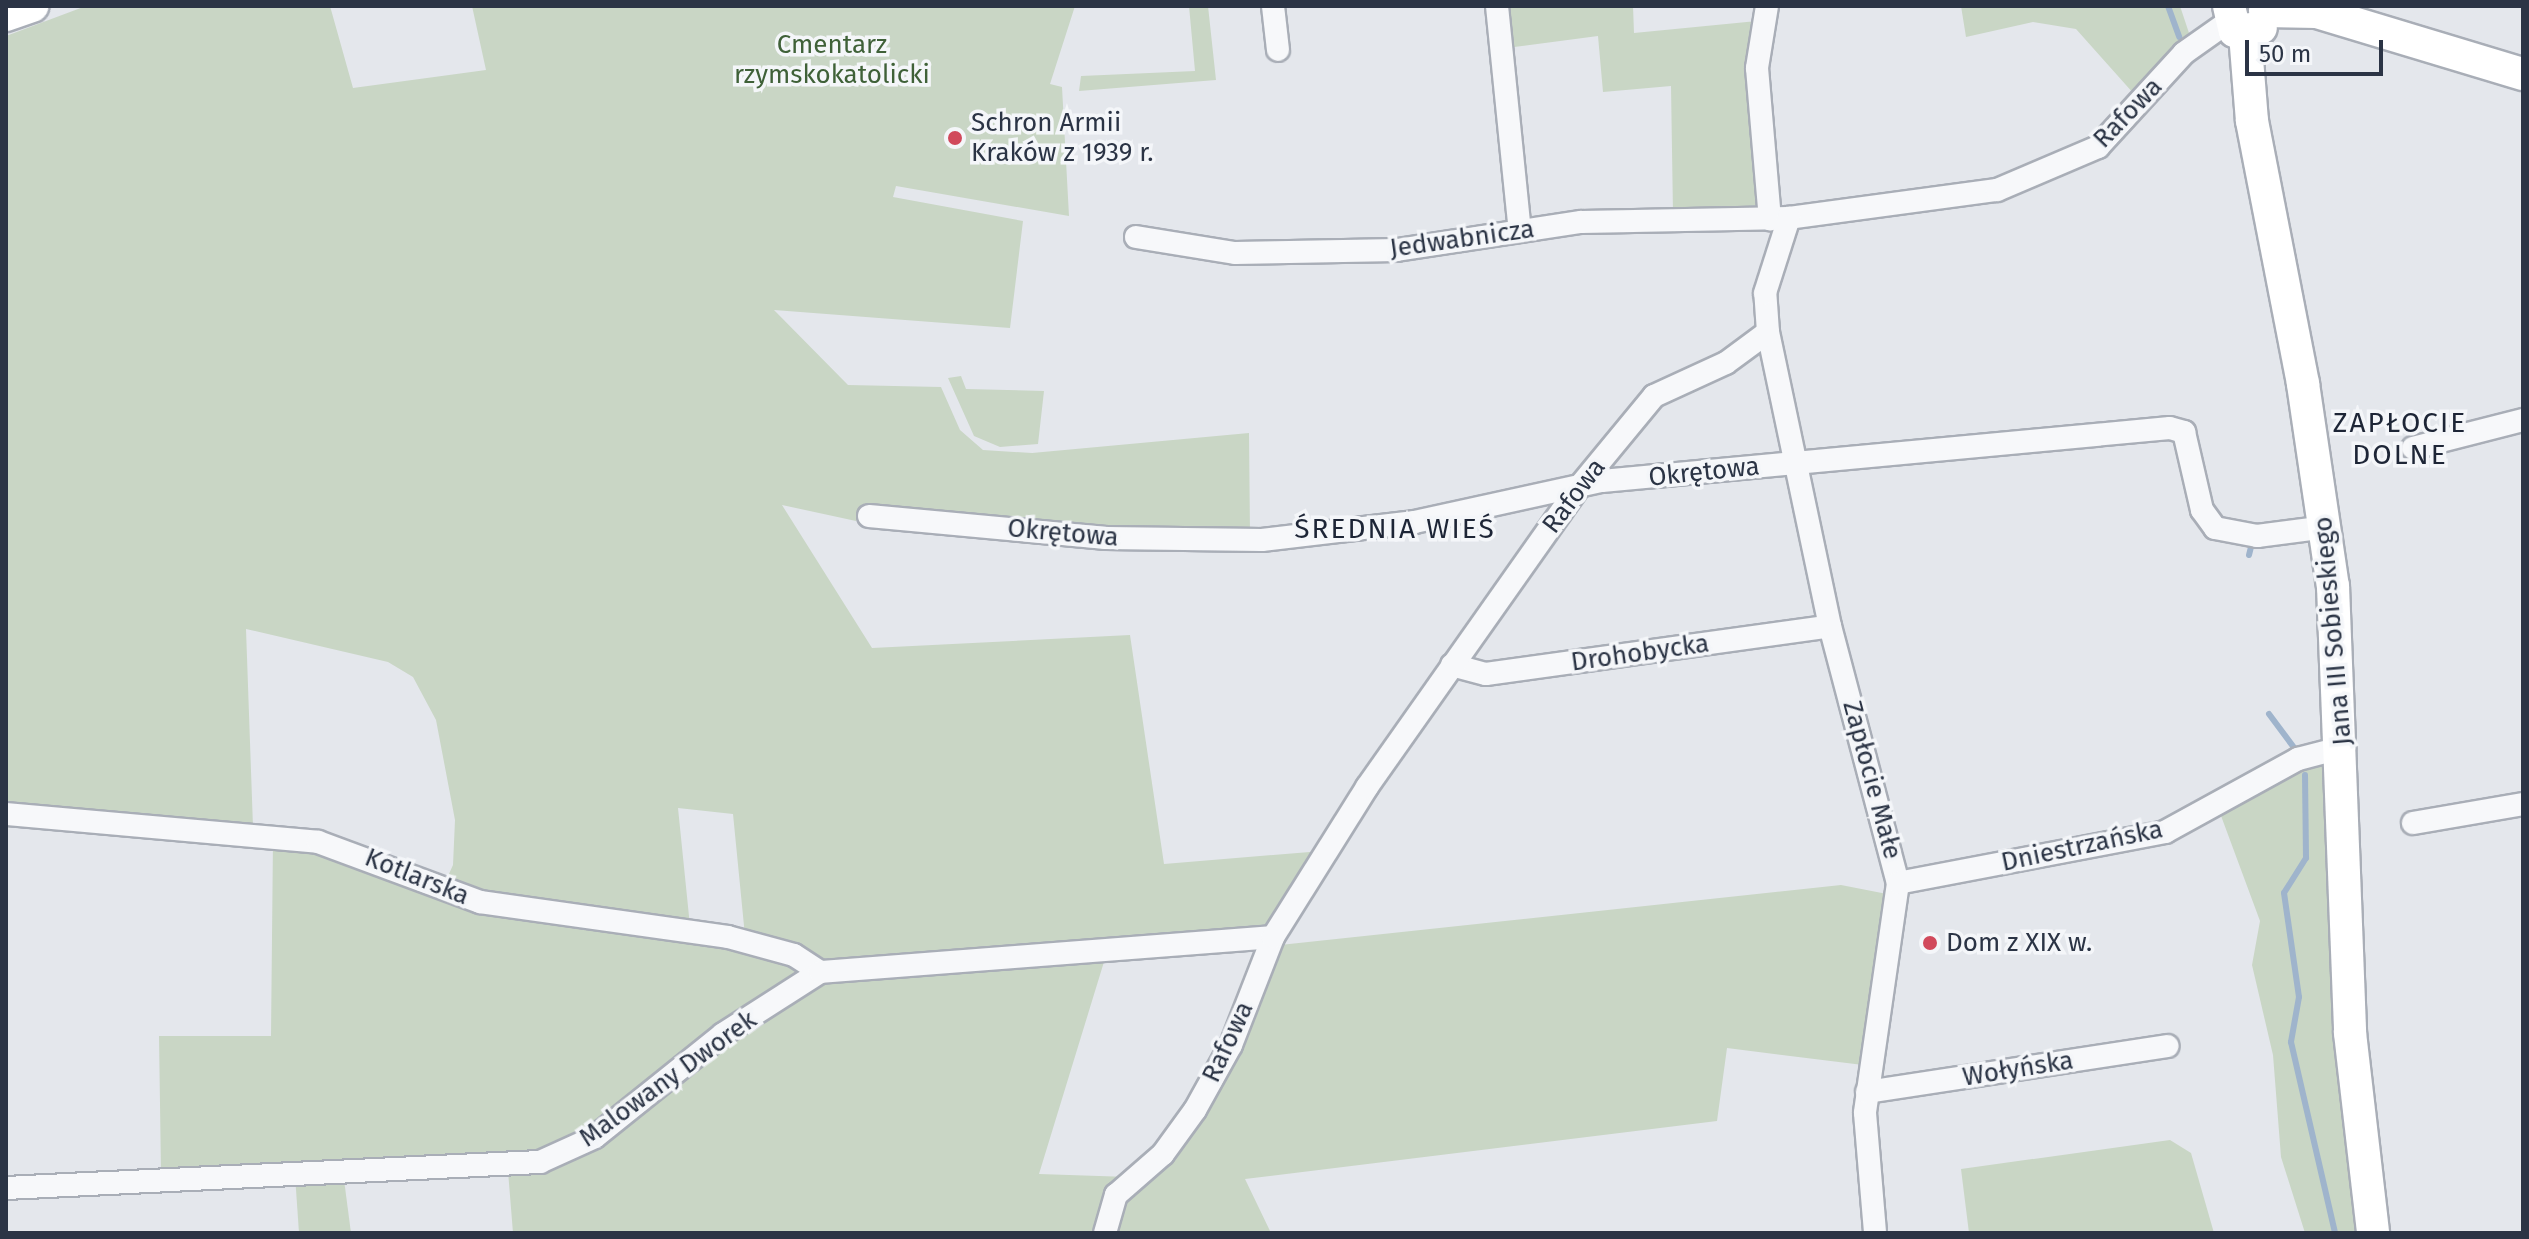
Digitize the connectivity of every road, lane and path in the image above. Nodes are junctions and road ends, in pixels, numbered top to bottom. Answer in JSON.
{"nodes":[{"id":1,"x":32,"y":6,"type":"edge"},
{"id":2,"x":1273,"y":6,"type":"edge"},
{"id":3,"x":1497,"y":6,"type":"edge"},
{"id":4,"x":1767,"y":6,"type":"edge"},
{"id":5,"x":6,"y":15,"type":"edge"},
{"id":6,"x":2246,"y":16,"type":"edge"},
{"id":7,"x":1278,"y":50,"type":"dead end"},
{"id":8,"x":2523,"y":74,"type":"edge"},
{"id":9,"x":1779,"y":219,"type":"junction"},
{"id":10,"x":1520,"y":231,"type":"junction"},
{"id":11,"x":1136,"y":237,"type":"dead end"},
{"id":12,"x":1768,"y":332,"type":"junction"},
{"id":13,"x":2523,"y":420,"type":"edge"},
{"id":14,"x":2413,"y":448,"type":"dead end"},
{"id":15,"x":1798,"y":462,"type":"junction"},
{"id":16,"x":1579,"y":487,"type":"junction"},
{"id":17,"x":869,"y":516,"type":"dead end"},
{"id":18,"x":2326,"y":527,"type":"junction"},
{"id":19,"x":1830,"y":626,"type":"junction"},
{"id":20,"x":1452,"y":665,"type":"junction"},
{"id":21,"x":2344,"y":747,"type":"junction"},
{"id":22,"x":2523,"y":804,"type":"edge"},
{"id":23,"x":6,"y":814,"type":"edge"},
{"id":24,"x":2413,"y":823,"type":"dead end"},
{"id":25,"x":1898,"y":883,"type":"junction"},
{"id":26,"x":1273,"y":937,"type":"junction"},
{"id":27,"x":820,"y":972,"type":"junction"},
{"id":28,"x":2168,"y":1046,"type":"dead end"},
{"id":29,"x":1867,"y":1092,"type":"junction"},
{"id":30,"x":6,"y":1188,"type":"edge"},
{"id":31,"x":1105,"y":1233,"type":"edge"},
{"id":32,"x":1875,"y":1233,"type":"edge"},
{"id":33,"x":2373,"y":1233,"type":"edge"}],
"edges":[{"from":1,"to":5,"type":"street"},
{"from":2,"to":7,"type":"street"},
{"from":3,"to":10,"type":"street"},
{"from":4,"to":9,"type":"street"},
{"from":6,"to":8,"type":"street"},
{"from":6,"to":9,"type":"street","name":"Rafowa"},
{"from":6,"to":18,"type":"street","name":"Jana III Sobieskiego"},
{"from":9,"to":10,"type":"street","name":"Jedwabnicza"},
{"from":9,"to":12,"type":"street"},
{"from":10,"to":11,"type":"street","name":"Jedwabnicza"},
{"from":12,"to":15,"type":"street","name":"Zapłocie Małe"},
{"from":12,"to":16,"type":"street","name":"Rafowa"},
{"from":13,"to":14,"type":"street"},
{"from":15,"to":16,"type":"street","name":"Okrętowa"},
{"from":15,"to":18,"type":"street","name":"Okrętowa"},
{"from":15,"to":19,"type":"street","name":"Zapłocie Małe"},
{"from":16,"to":17,"type":"street","name":"Okrętowa"},
{"from":16,"to":20,"type":"street","name":"Rafowa"},
{"from":18,"to":21,"type":"street","name":"Jana III Sobieskiego"},
{"from":19,"to":20,"type":"street","name":"Drohobycka"},
{"from":19,"to":25,"type":"street","name":"Zapłocie Małe"},
{"from":20,"to":26,"type":"street","name":"Rafowa"},
{"from":21,"to":25,"type":"street","name":"Dniestrzańska"},
{"from":21,"to":33,"type":"street","name":"Jana III Sobieskiego"},
{"from":22,"to":24,"type":"street"},
{"from":23,"to":27,"type":"street","name":"Kotlarska"},
{"from":25,"to":29,"type":"street","name":"Zapłocie Małe"},
{"from":26,"to":27,"type":"street","name":"Malowany Dworek"},
{"from":26,"to":31,"type":"street","name":"Rafowa"},
{"from":27,"to":30,"type":"street","name":"Malowany Dworek"},
{"from":28,"to":29,"type":"street","name":"Wołyńska"},
{"from":29,"to":32,"type":"street","name":"Zapłocie Małe"}]}
